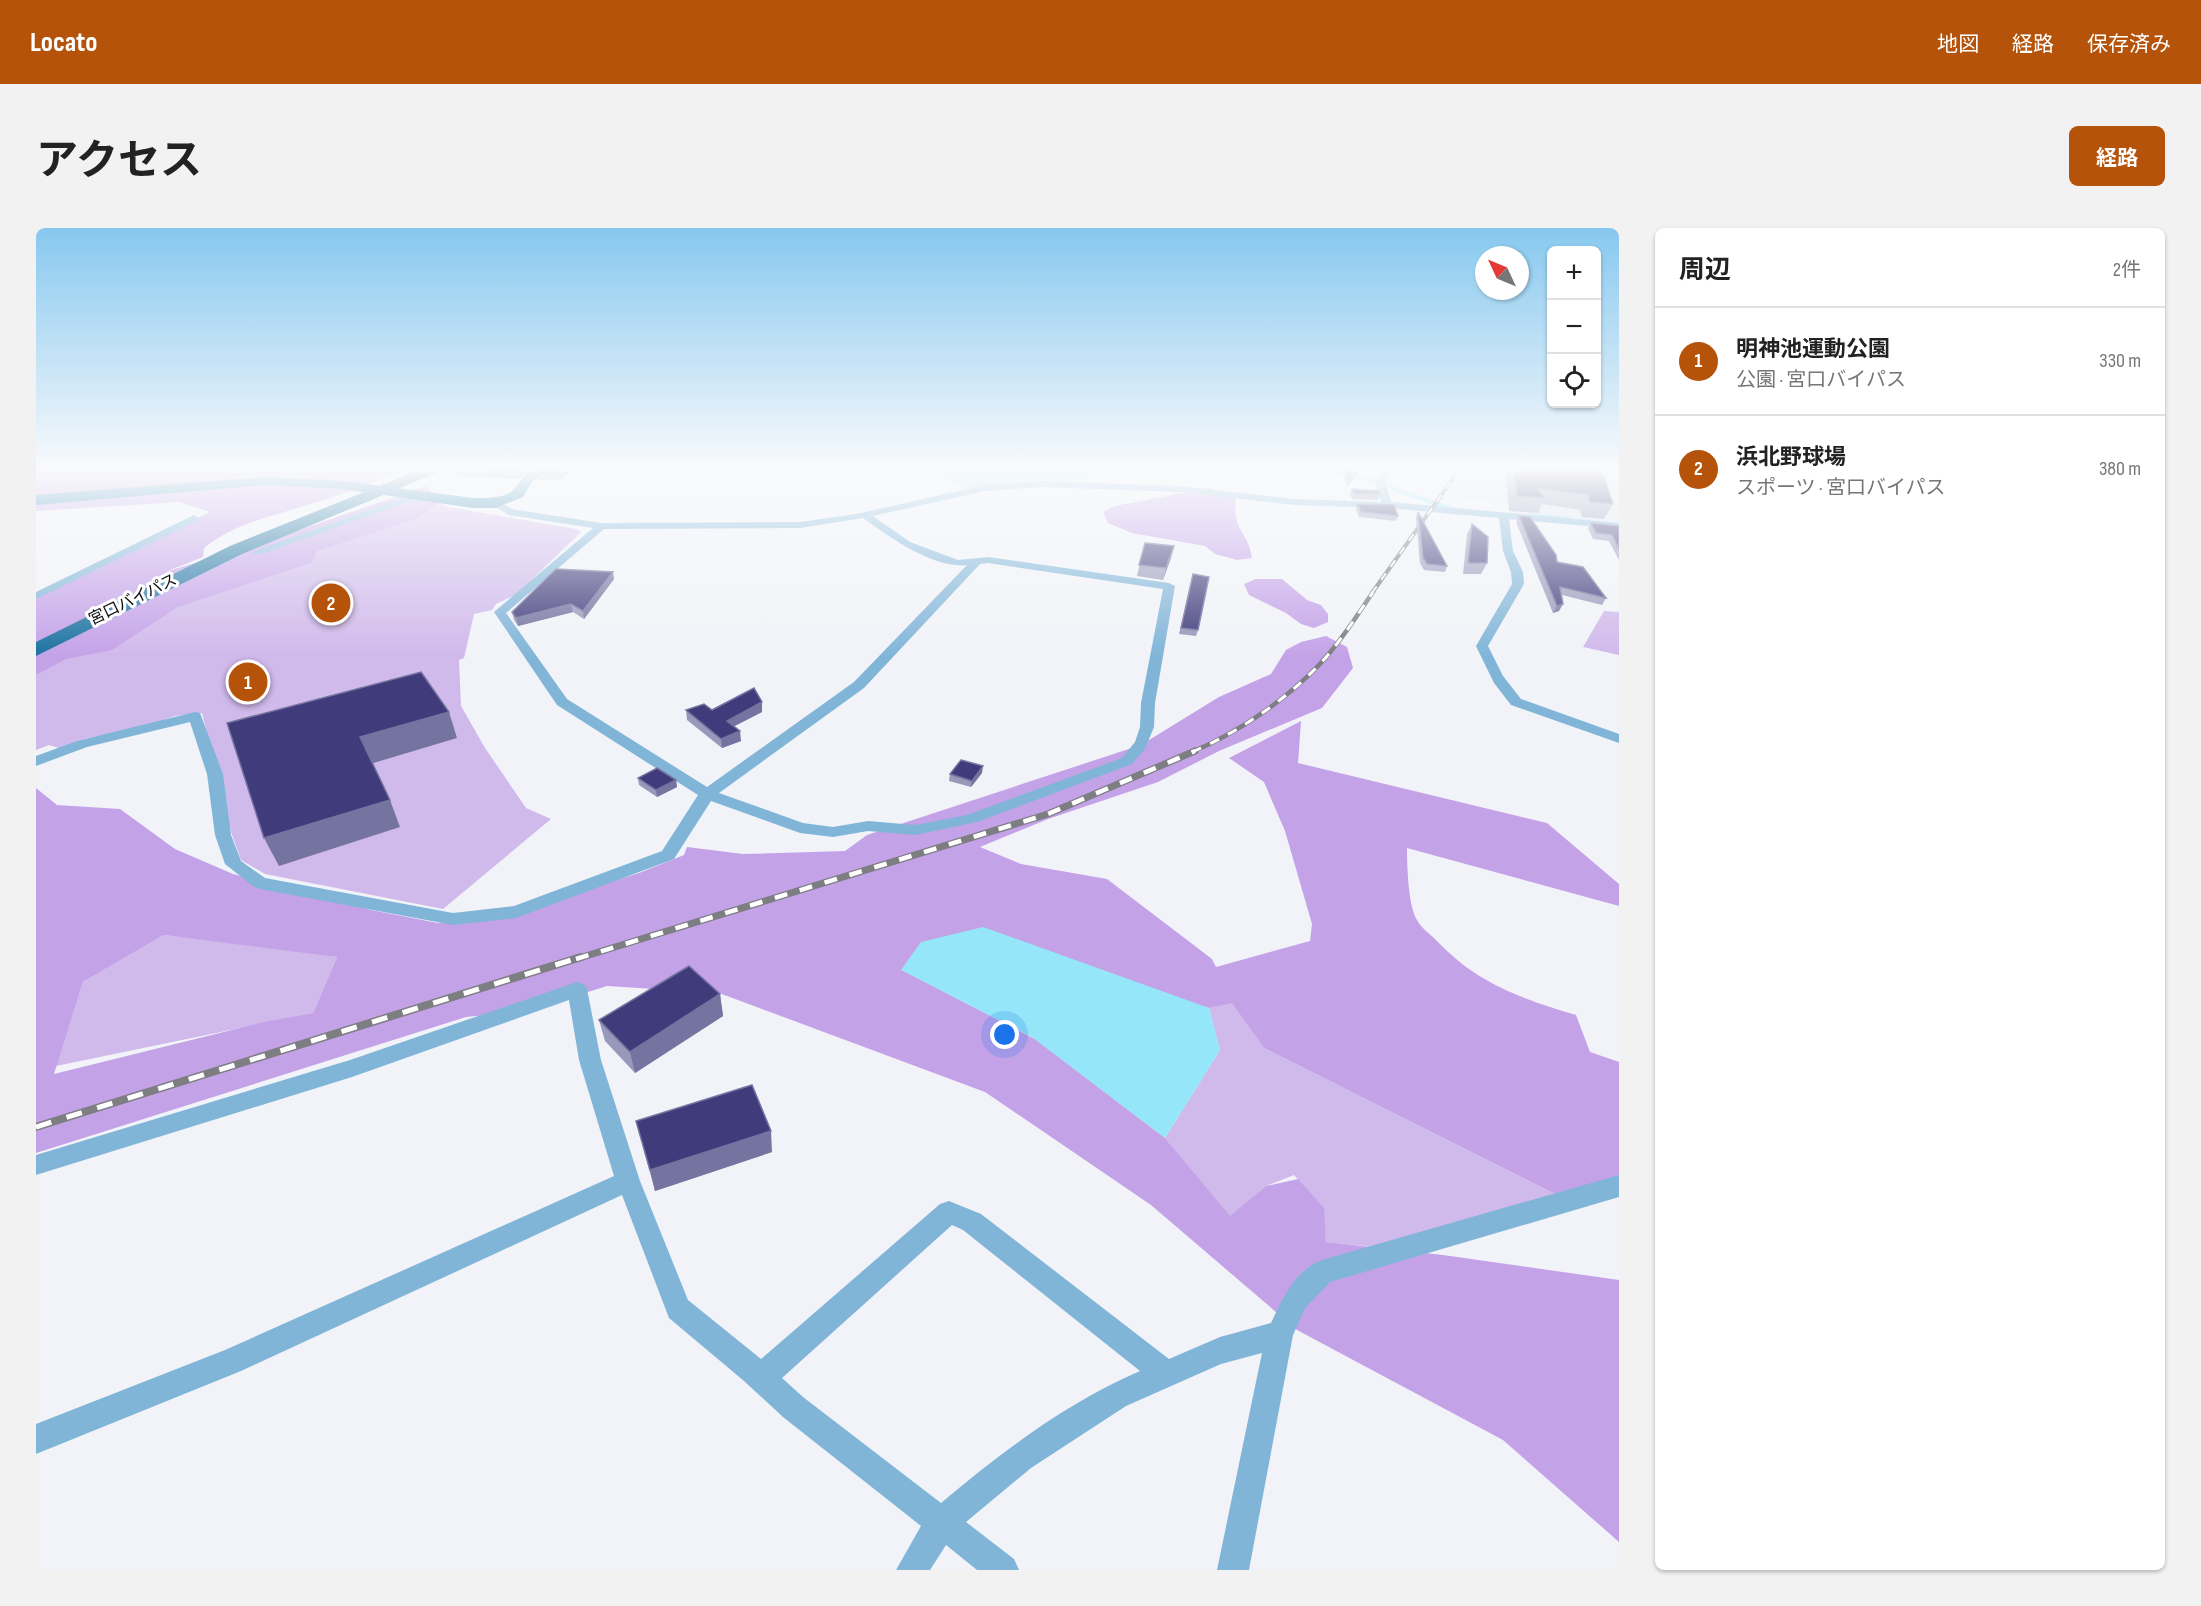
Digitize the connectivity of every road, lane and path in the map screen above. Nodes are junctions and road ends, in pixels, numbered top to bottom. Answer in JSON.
{"nodes":[{"id":1,"x":164,"y":533,"type":"edge"},
{"id":2,"x":253,"y":533,"type":"edge"},
{"id":3,"x":275,"y":533,"type":"edge"},
{"id":4,"x":312,"y":533,"type":"edge"},
{"id":5,"x":593,"y":533,"type":"edge"},
{"id":6,"x":890,"y":533,"type":"edge"},
{"id":7,"x":1506,"y":533,"type":"edge"},
{"id":8,"x":257,"y":552,"type":"dead end"},
{"id":9,"x":977,"y":561,"type":"junction"},
{"id":10,"x":36,"y":596,"type":"edge"},
{"id":11,"x":36,"y":638,"type":"edge"},
{"id":12,"x":36,"y":650,"type":"edge"},
{"id":13,"x":1619,"y":739,"type":"edge"},
{"id":14,"x":36,"y":761,"type":"edge"},
{"id":15,"x":707,"y":794,"type":"junction"},
{"id":16,"x":36,"y":1165,"type":"edge"},
{"id":17,"x":628,"y":1181,"type":"junction"},
{"id":18,"x":1619,"y":1186,"type":"edge"},
{"id":19,"x":1280,"y":1334,"type":"junction"},
{"id":20,"x":1166,"y":1374,"type":"junction"},
{"id":21,"x":761,"y":1378,"type":"junction"},
{"id":22,"x":36,"y":1439,"type":"edge"},
{"id":23,"x":942,"y":1522,"type":"junction"},
{"id":24,"x":912,"y":1570,"type":"edge"},
{"id":25,"x":1003,"y":1570,"type":"edge"},
{"id":26,"x":1233,"y":1570,"type":"edge"}],
"edges":[{"from":1,"to":10,"type":"street"},
{"from":2,"to":11,"type":"highway","name":"宮口バイパス"},
{"from":3,"to":12,"type":"highway","name":"宮口バイパス"},
{"from":4,"to":8,"type":"street"},
{"from":5,"to":15,"type":"street"},
{"from":6,"to":9,"type":"street"},
{"from":7,"to":13,"type":"street"},
{"from":9,"to":15,"type":"street"},
{"from":9,"to":15,"type":"street"},
{"from":14,"to":15,"type":"street"},
{"from":16,"to":17,"type":"street"},
{"from":17,"to":21,"type":"street"},
{"from":17,"to":22,"type":"street"},
{"from":18,"to":19,"type":"street"},
{"from":19,"to":20,"type":"street"},
{"from":19,"to":26,"type":"street"},
{"from":20,"to":21,"type":"street"},
{"from":20,"to":23,"type":"street"},
{"from":21,"to":23,"type":"street"},
{"from":23,"to":24,"type":"street"},
{"from":23,"to":25,"type":"street"}]}
